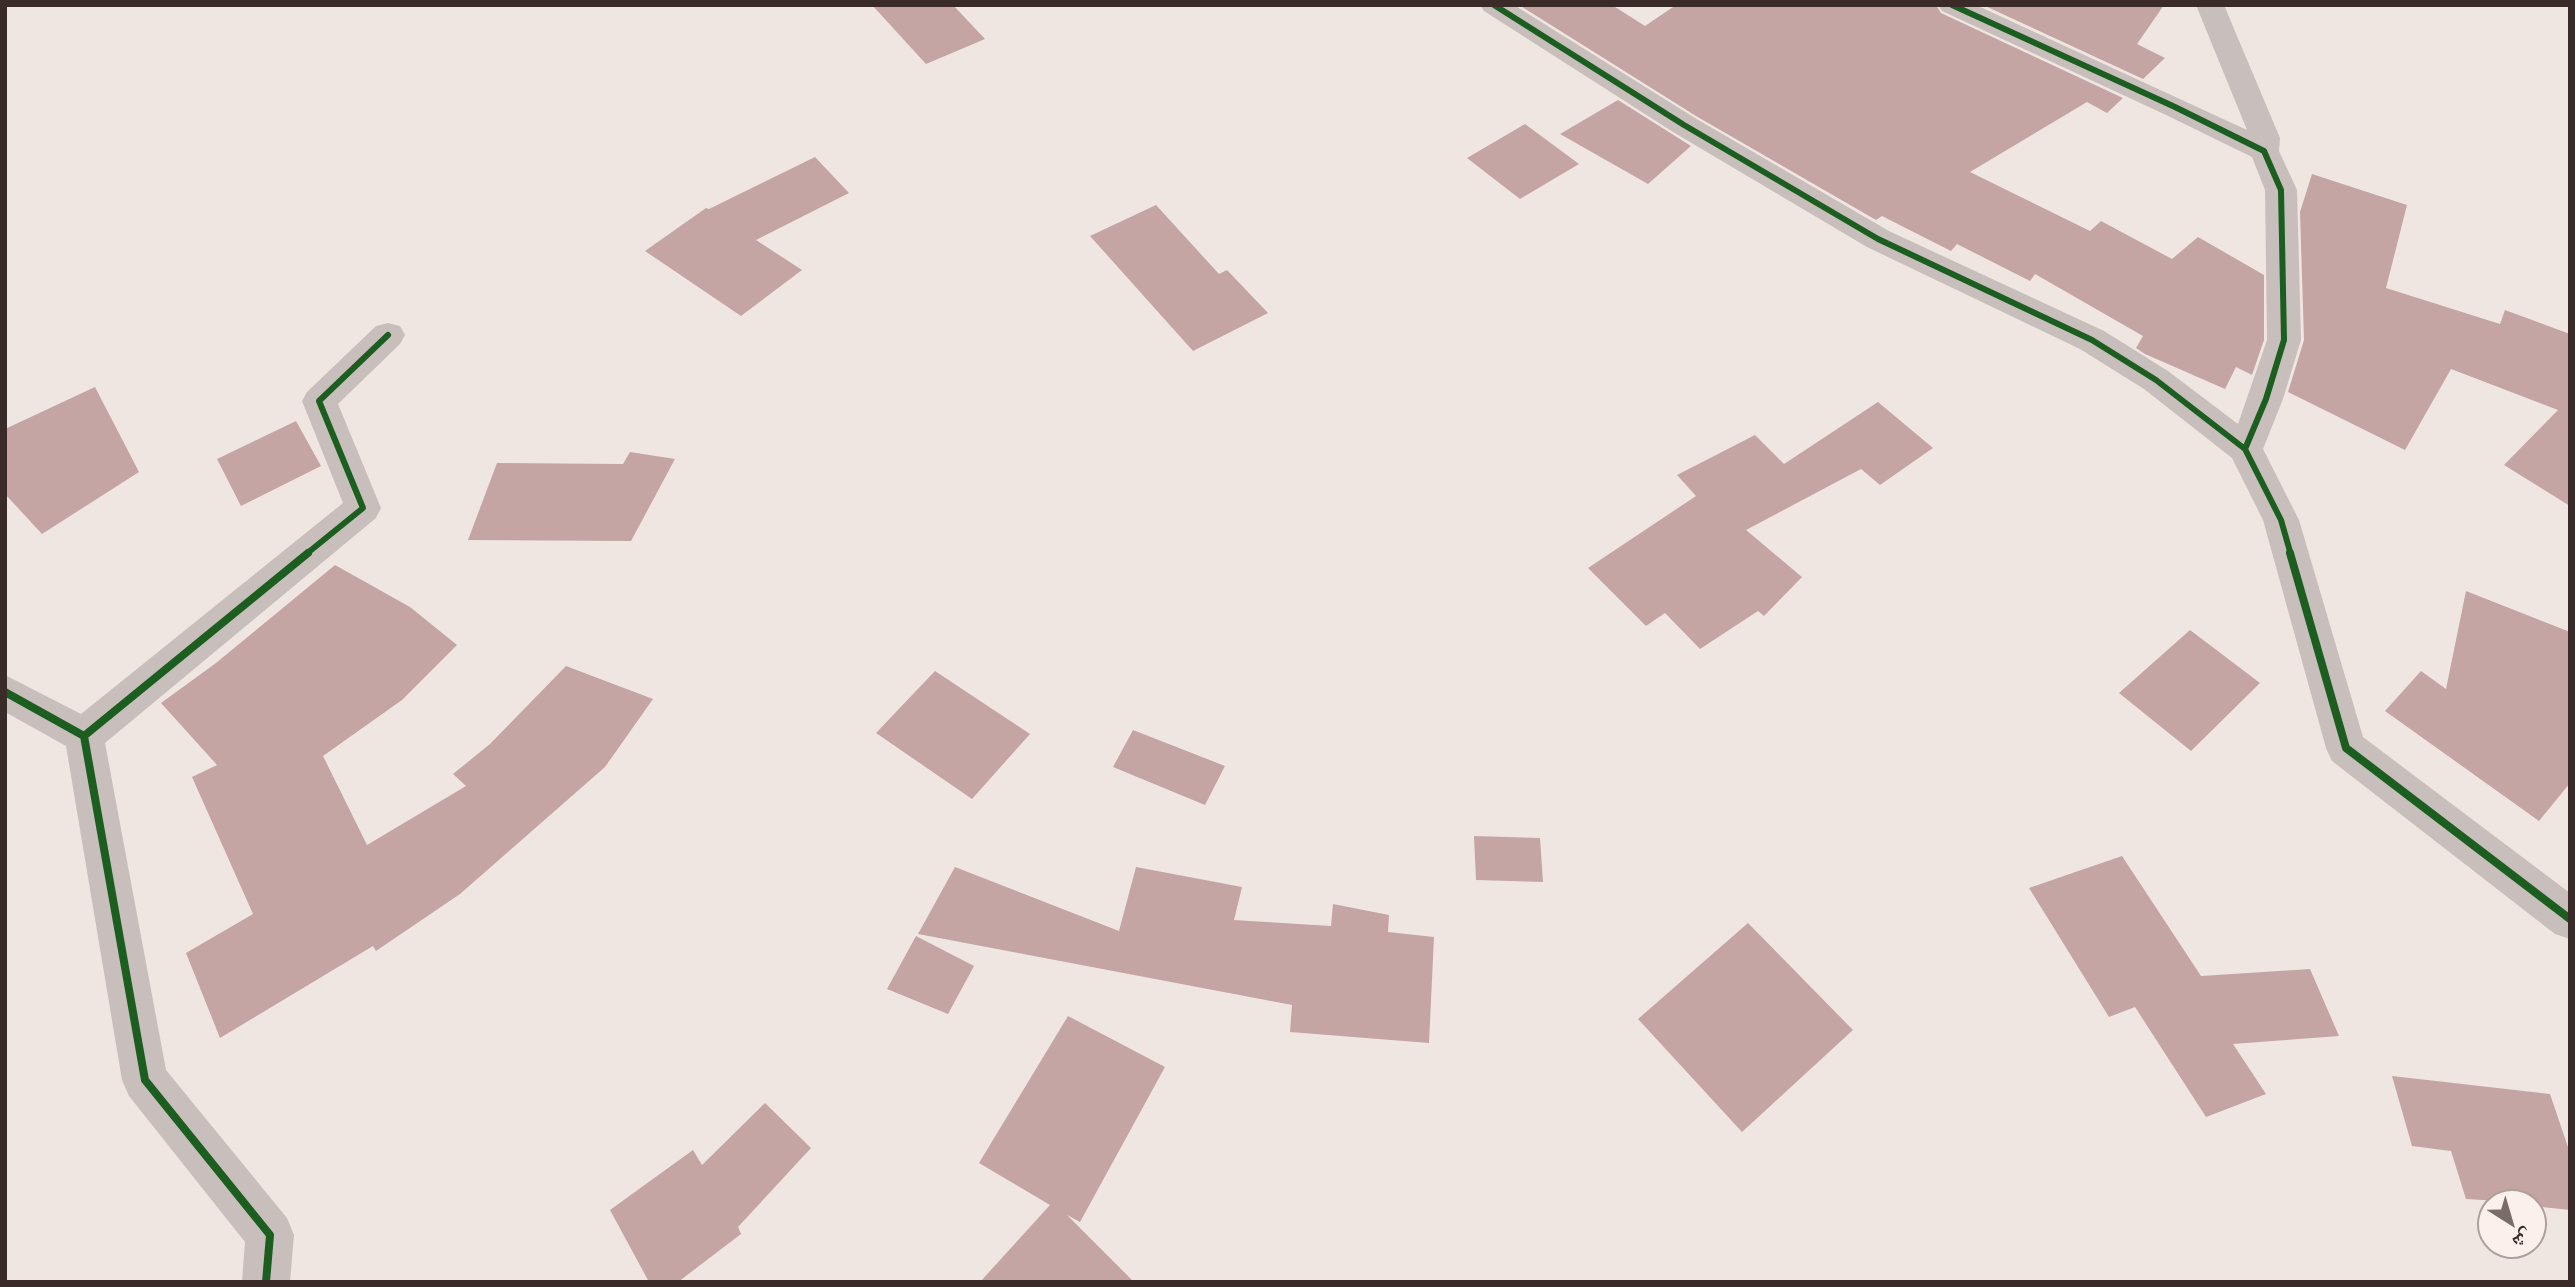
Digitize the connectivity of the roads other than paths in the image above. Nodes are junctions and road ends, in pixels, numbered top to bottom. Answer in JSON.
{"nodes":[{"id":1,"x":1494,"y":5,"type":"edge"},
{"id":2,"x":1952,"y":5,"type":"edge"},
{"id":3,"x":2210,"y":5,"type":"edge"},
{"id":4,"x":2264,"y":151,"type":"junction"},
{"id":5,"x":388,"y":335,"type":"dead end"},
{"id":6,"x":2245,"y":449,"type":"junction"},
{"id":7,"x":5,"y":692,"type":"edge"},
{"id":8,"x":84,"y":736,"type":"junction"},
{"id":9,"x":2570,"y":919,"type":"edge"},
{"id":10,"x":266,"y":1282,"type":"edge"}],
"edges":[{"from":1,"to":6,"type":"street"},
{"from":2,"to":4,"type":"street"},
{"from":3,"to":4,"type":"street"},
{"from":4,"to":6,"type":"street"},
{"from":5,"to":8,"type":"street"},
{"from":6,"to":9,"type":"street"},
{"from":7,"to":8,"type":"street"},
{"from":8,"to":10,"type":"street"}]}
